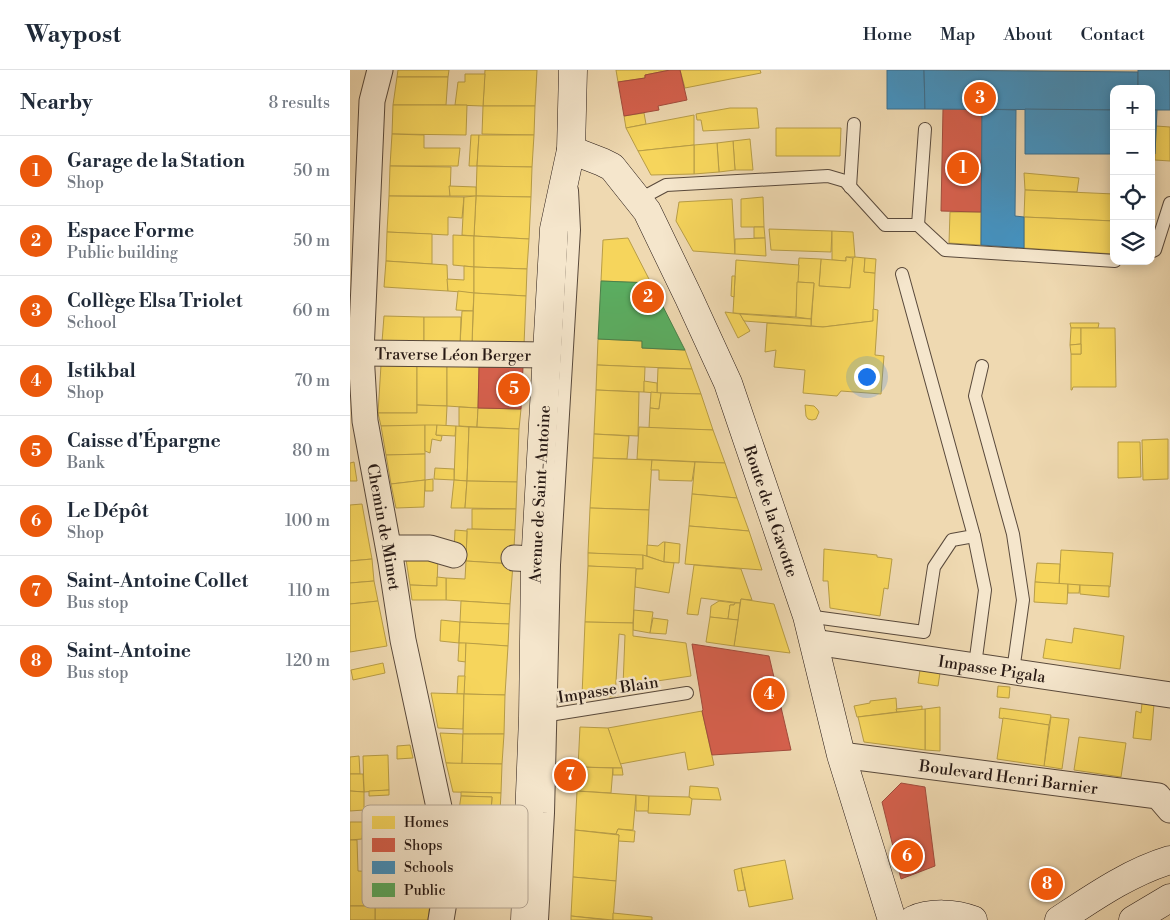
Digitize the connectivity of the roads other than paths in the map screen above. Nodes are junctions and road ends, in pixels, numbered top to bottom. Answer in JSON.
{"nodes":[{"id":1,"x":380,"y":70,"type":"edge"},
{"id":2,"x":573,"y":70,"type":"edge"},
{"id":3,"x":854,"y":124,"type":"dead end"},
{"id":4,"x":925,"y":129,"type":"dead end"},
{"id":5,"x":571,"y":150,"type":"junction"},
{"id":6,"x":850,"y":187,"type":"junction"},
{"id":7,"x":638,"y":200,"type":"junction"},
{"id":8,"x":1170,"y":203,"type":"edge"},
{"id":9,"x":918,"y":226,"type":"junction"},
{"id":10,"x":1155,"y":250,"type":"edge"},
{"id":11,"x":1110,"y":261,"type":"edge"},
{"id":12,"x":902,"y":274,"type":"dead end"},
{"id":13,"x":357,"y":287,"type":"edge"},
{"id":14,"x":361,"y":352,"type":"junction"},
{"id":15,"x":547,"y":355,"type":"junction"},
{"id":16,"x":982,"y":366,"type":"dead end"},
{"id":17,"x":974,"y":536,"type":"junction"},
{"id":18,"x":388,"y":548,"type":"junction"},
{"id":19,"x":454,"y":556,"type":"dead end"},
{"id":20,"x":810,"y":629,"type":"junction"},
{"id":21,"x":975,"y":665,"type":"junction"},
{"id":22,"x":1013,"y":671,"type":"junction"},
{"id":23,"x":687,"y":693,"type":"dead end"},
{"id":24,"x":1170,"y":695,"type":"edge"},
{"id":25,"x":542,"y":716,"type":"junction"},
{"id":26,"x":841,"y":755,"type":"junction"},
{"id":27,"x":439,"y":805,"type":"edge"},
{"id":28,"x":1170,"y":810,"type":"edge"},
{"id":29,"x":1170,"y":860,"type":"edge"},
{"id":30,"x":528,"y":884,"type":"edge"},
{"id":31,"x":1170,"y":898,"type":"edge"},
{"id":32,"x":542,"y":920,"type":"edge"},
{"id":33,"x":892,"y":920,"type":"edge"},
{"id":34,"x":913,"y":920,"type":"edge"},
{"id":35,"x":973,"y":920,"type":"edge"},
{"id":36,"x":1059,"y":920,"type":"edge"},
{"id":37,"x":1134,"y":920,"type":"edge"}],
"edges":[{"from":1,"to":13,"type":"street","name":"Chemin de Mimet"},
{"from":2,"to":5,"type":"street","name":"Avenue de Saint-Antoine"},
{"from":3,"to":6,"type":"lane"},
{"from":4,"to":9,"type":"lane"},
{"from":5,"to":7,"type":"street","name":"Route de la Gavotte"},
{"from":5,"to":15,"type":"street","name":"Avenue de Saint-Antoine"},
{"from":5,"to":25,"type":"lane"},
{"from":6,"to":7,"type":"lane"},
{"from":6,"to":9,"type":"lane"},
{"from":7,"to":20,"type":"street","name":"Route de la Gavotte"},
{"from":8,"to":10,"type":"lane"},
{"from":9,"to":11,"type":"lane"},
{"from":12,"to":17,"type":"lane"},
{"from":13,"to":14,"type":"street","name":"Chemin de Mimet"},
{"from":14,"to":15,"type":"street","name":"Traverse Léon Berger"},
{"from":14,"to":18,"type":"street","name":"Chemin de Mimet"},
{"from":15,"to":25,"type":"street","name":"Avenue de Saint-Antoine"},
{"from":16,"to":22,"type":"lane"},
{"from":17,"to":20,"type":"lane"},
{"from":17,"to":21,"type":"lane"},
{"from":18,"to":19,"type":"street"},
{"from":18,"to":27,"type":"street","name":"Chemin de Mimet"},
{"from":20,"to":21,"type":"street","name":"Impasse Pigala"},
{"from":20,"to":26,"type":"street","name":"Route de la Gavotte"},
{"from":21,"to":22,"type":"street","name":"Impasse Pigala"},
{"from":22,"to":24,"type":"street","name":"Impasse Pigala"},
{"from":23,"to":25,"type":"lane","name":"Impasse Blain"},
{"from":25,"to":30,"type":"street","name":"Avenue de Saint-Antoine"},
{"from":25,"to":32,"type":"lane"},
{"from":26,"to":28,"type":"street","name":"Boulevard Henri Barnier"},
{"from":26,"to":33,"type":"street","name":"Route de la Gavotte"},
{"from":29,"to":36,"type":"street"},
{"from":31,"to":37,"type":"street"},
{"from":34,"to":35,"type":"street"}]}
